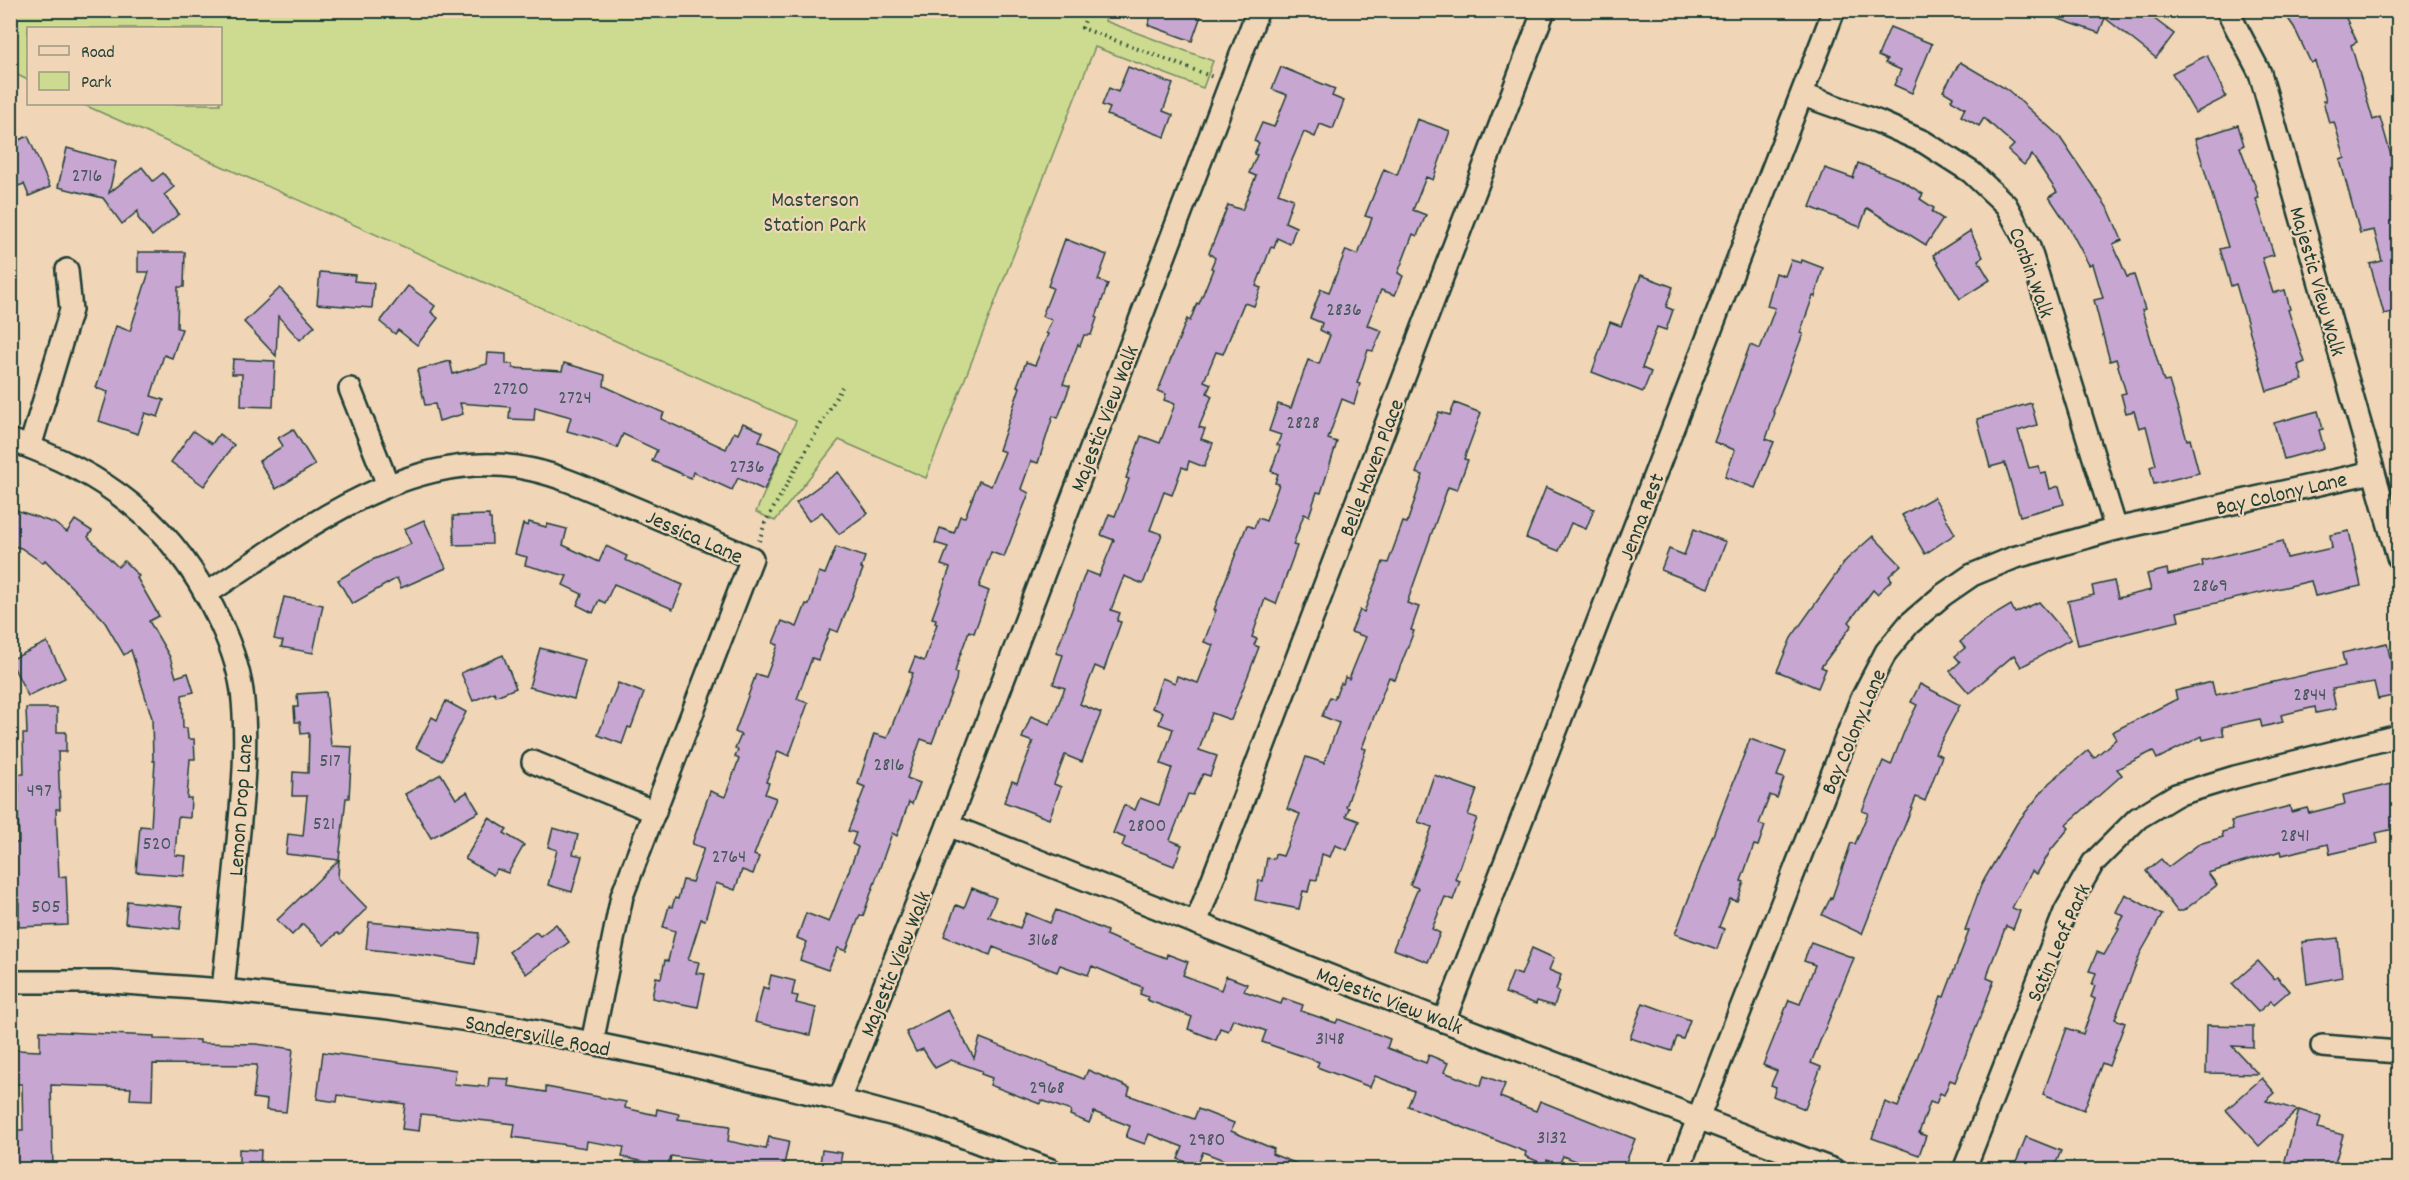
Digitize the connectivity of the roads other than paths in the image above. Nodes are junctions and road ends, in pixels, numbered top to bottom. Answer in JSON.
{"nodes":[{"id":1,"x":1258,"y":10,"type":"edge"},
{"id":2,"x":1545,"y":10,"type":"edge"},
{"id":3,"x":1834,"y":10,"type":"edge"},
{"id":4,"x":2227,"y":10,"type":"edge"},
{"id":5,"x":1803,"y":94,"type":"junction"},
{"id":6,"x":67,"y":270,"type":"dead end"},
{"id":7,"x":350,"y":389,"type":"dead end"},
{"id":8,"x":20,"y":443,"type":"edge"},
{"id":9,"x":2373,"y":472,"type":"junction"},
{"id":10,"x":388,"y":484,"type":"junction"},
{"id":11,"x":2116,"y":529,"type":"junction"},
{"id":12,"x":2398,"y":557,"type":"edge"},
{"id":13,"x":206,"y":594,"type":"junction"},
{"id":14,"x":2398,"y":736,"type":"edge"},
{"id":15,"x":533,"y":762,"type":"dead end"},
{"id":16,"x":655,"y":812,"type":"junction"},
{"id":17,"x":948,"y":825,"type":"junction"},
{"id":18,"x":1196,"y":923,"type":"junction"},
{"id":19,"x":10,"y":982,"type":"edge"},
{"id":20,"x":223,"y":990,"type":"junction"},
{"id":21,"x":1444,"y":1021,"type":"junction"},
{"id":22,"x":591,"y":1043,"type":"junction"},
{"id":23,"x":2322,"y":1046,"type":"dead end"},
{"id":24,"x":2398,"y":1052,"type":"edge"},
{"id":25,"x":839,"y":1100,"type":"junction"},
{"id":26,"x":1698,"y":1117,"type":"junction"},
{"id":27,"x":1051,"y":1170,"type":"edge"},
{"id":28,"x":1678,"y":1170,"type":"edge"},
{"id":29,"x":1834,"y":1170,"type":"edge"},
{"id":30,"x":1964,"y":1170,"type":"edge"}],
"edges":[{"from":1,"to":17,"type":"street","name":"Majestic View Walk"},
{"from":2,"to":18,"type":"street","name":"Belle Haven Place"},
{"from":3,"to":5,"type":"street","name":"Jenna Rest"},
{"from":4,"to":9,"type":"street","name":"Majestic View Walk"},
{"from":5,"to":11,"type":"street","name":"Corbin Walk"},
{"from":5,"to":21,"type":"street","name":"Jenna Rest"},
{"from":6,"to":8,"type":"street"},
{"from":7,"to":10,"type":"street"},
{"from":8,"to":13,"type":"street","name":"Lemon Drop Lane"},
{"from":9,"to":11,"type":"street","name":"Bay Colony Lane"},
{"from":9,"to":12,"type":"street","name":"Majestic View Walk"},
{"from":10,"to":13,"type":"street","name":"Jessica Lane"},
{"from":10,"to":16,"type":"street","name":"Jessica Lane"},
{"from":11,"to":26,"type":"street","name":"Bay Colony Lane"},
{"from":13,"to":20,"type":"street","name":"Lemon Drop Lane"},
{"from":14,"to":30,"type":"street","name":"Satin Leaf Park"},
{"from":15,"to":16,"type":"street"},
{"from":16,"to":22,"type":"street","name":"Jessica Lane"},
{"from":17,"to":18,"type":"street","name":"Majestic View Walk"},
{"from":17,"to":25,"type":"street","name":"Majestic View Walk"},
{"from":18,"to":21,"type":"street","name":"Majestic View Walk"},
{"from":19,"to":20,"type":"street","name":"Sandersville Road"},
{"from":20,"to":22,"type":"street","name":"Sandersville Road"},
{"from":21,"to":26,"type":"street","name":"Majestic View Walk"},
{"from":22,"to":25,"type":"street","name":"Sandersville Road"},
{"from":23,"to":24,"type":"street"},
{"from":25,"to":27,"type":"street","name":"Sandersville Road"},
{"from":26,"to":28,"type":"street","name":"Bay Colony Lane"},
{"from":26,"to":29,"type":"street","name":"Majestic View Walk"}]}
